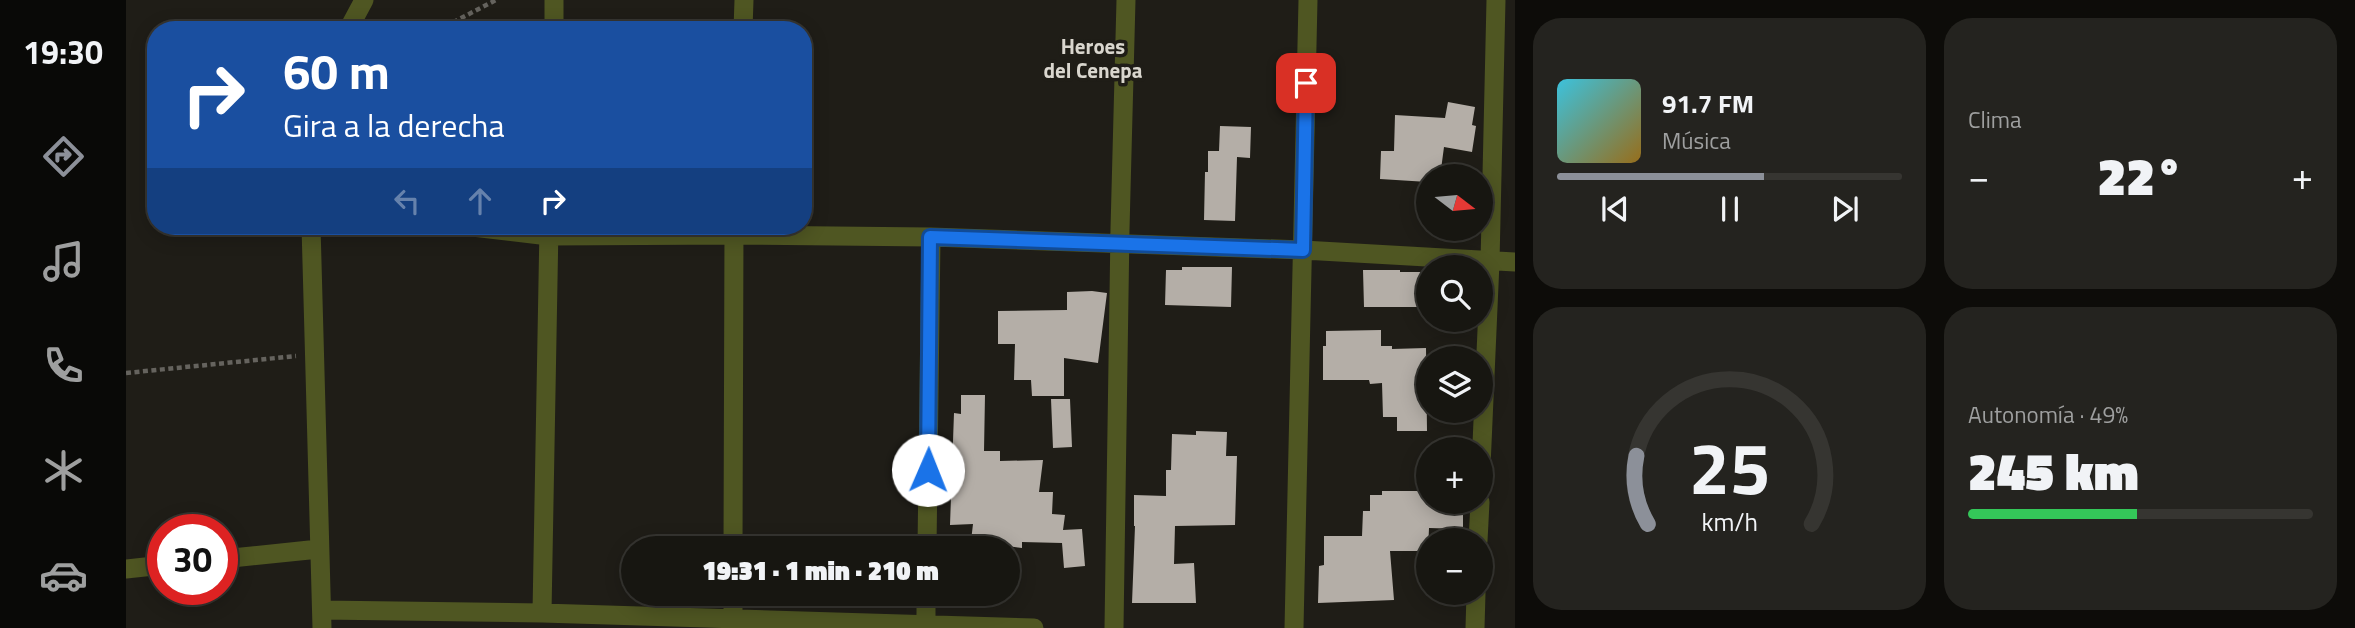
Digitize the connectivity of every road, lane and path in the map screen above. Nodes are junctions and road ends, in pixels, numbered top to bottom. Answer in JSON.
{"nodes":[{"id":1,"x":364,"y":0,"type":"edge"},
{"id":2,"x":496,"y":0,"type":"edge"},
{"id":3,"x":554,"y":0,"type":"edge"},
{"id":4,"x":744,"y":0,"type":"edge"},
{"id":5,"x":1126,"y":0,"type":"edge"},
{"id":6,"x":1308,"y":0,"type":"edge"},
{"id":7,"x":1496,"y":0,"type":"edge"},
{"id":8,"x":353,"y":21,"type":"edge"},
{"id":9,"x":455,"y":21,"type":"edge"},
{"id":10,"x":554,"y":21,"type":"edge"},
{"id":11,"x":743,"y":21,"type":"edge"},
{"id":12,"x":812,"y":233,"type":"edge"},
{"id":13,"x":311,"y":235,"type":"edge"},
{"id":14,"x":549,"y":235,"type":"edge"},
{"id":15,"x":734,"y":235,"type":"edge"},
{"id":16,"x":930,"y":237,"type":"junction"},
{"id":17,"x":1120,"y":244,"type":"junction"},
{"id":18,"x":1303,"y":250,"type":"junction"},
{"id":19,"x":1490,"y":255,"type":"edge"},
{"id":20,"x":1416,"y":257,"type":"edge"},
{"id":21,"x":1493,"y":262,"type":"edge"},
{"id":22,"x":1515,"y":262,"type":"edge"},
{"id":23,"x":1487,"y":332,"type":"edge"},
{"id":24,"x":314,"y":354,"type":"junction"},
{"id":25,"x":126,"y":373,"type":"edge"},
{"id":26,"x":1482,"y":437,"type":"edge"},
{"id":27,"x":733,"y":536,"type":"edge"},
{"id":28,"x":927,"y":536,"type":"edge"},
{"id":29,"x":319,"y":549,"type":"junction"},
{"id":30,"x":238,"y":557,"type":"edge"},
{"id":31,"x":147,"y":567,"type":"edge"},
{"id":32,"x":126,"y":569,"type":"edge"},
{"id":33,"x":1476,"y":605,"type":"edge"},
{"id":34,"x":733,"y":606,"type":"edge"},
{"id":35,"x":926,"y":606,"type":"edge"},
{"id":36,"x":542,"y":613,"type":"junction"},
{"id":37,"x":733,"y":618,"type":"junction"},
{"id":38,"x":322,"y":619,"type":"edge"},
{"id":39,"x":926,"y":626,"type":"edge"},
{"id":40,"x":1034,"y":628,"type":"edge"},
{"id":41,"x":1114,"y":628,"type":"edge"},
{"id":42,"x":1294,"y":628,"type":"edge"},
{"id":43,"x":1475,"y":628,"type":"edge"}],
"edges":[{"from":1,"to":8,"type":"street"},
{"from":2,"to":9,"type":"path"},
{"from":3,"to":10,"type":"street"},
{"from":4,"to":11,"type":"street"},
{"from":5,"to":17,"type":"street"},
{"from":6,"to":18,"type":"street"},
{"from":7,"to":19,"type":"street"},
{"from":12,"to":16,"type":"street"},
{"from":13,"to":24,"type":"street"},
{"from":14,"to":36,"type":"street"},
{"from":15,"to":27,"type":"street"},
{"from":16,"to":17,"type":"street"},
{"from":16,"to":28,"type":"street"},
{"from":17,"to":18,"type":"street"},
{"from":17,"to":41,"type":"street"},
{"from":18,"to":20,"type":"street"},
{"from":18,"to":42,"type":"street"},
{"from":21,"to":22,"type":"street"},
{"from":23,"to":26,"type":"street"},
{"from":24,"to":25,"type":"path"},
{"from":24,"to":29,"type":"street"},
{"from":29,"to":30,"type":"street"},
{"from":29,"to":38,"type":"street"},
{"from":31,"to":32,"type":"street"},
{"from":33,"to":43,"type":"street"},
{"from":34,"to":37,"type":"street"},
{"from":35,"to":39,"type":"street"},
{"from":36,"to":37,"type":"street"},
{"from":36,"to":38,"type":"street"},
{"from":37,"to":39,"type":"street"},
{"from":39,"to":40,"type":"street"}]}
